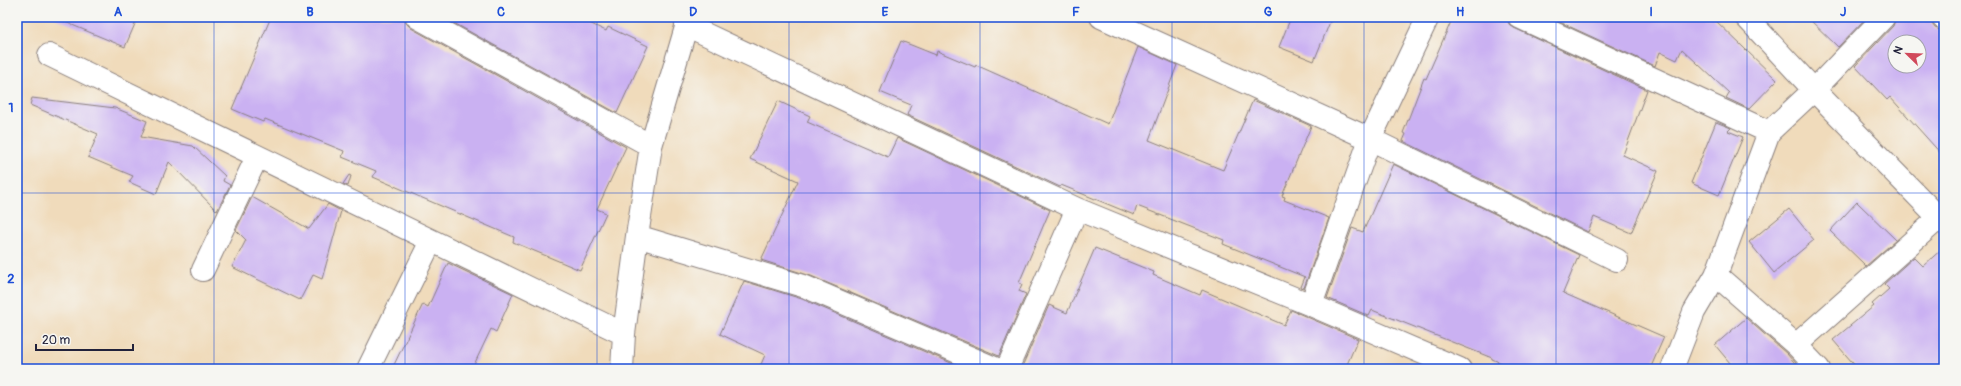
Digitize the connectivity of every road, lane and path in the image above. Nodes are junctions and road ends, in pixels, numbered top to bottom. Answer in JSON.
{"nodes":[{"id":1,"x":417,"y":17,"type":"edge"},
{"id":2,"x":1101,"y":17,"type":"edge"},
{"id":3,"x":1428,"y":17,"type":"edge"},
{"id":4,"x":1519,"y":17,"type":"edge"},
{"id":5,"x":1746,"y":17,"type":"edge"},
{"id":6,"x":1884,"y":17,"type":"edge"},
{"id":7,"x":687,"y":21,"type":"edge"},
{"id":8,"x":49,"y":55,"type":"dead end"},
{"id":9,"x":1814,"y":90,"type":"junction"},
{"id":10,"x":1769,"y":132,"type":"junction"},
{"id":11,"x":1370,"y":139,"type":"junction"},
{"id":12,"x":651,"y":146,"type":"junction"},
{"id":13,"x":257,"y":157,"type":"junction"},
{"id":14,"x":1077,"y":209,"type":"junction"},
{"id":15,"x":1942,"y":220,"type":"edge"},
{"id":16,"x":637,"y":236,"type":"junction"},
{"id":17,"x":431,"y":241,"type":"junction"},
{"id":18,"x":1617,"y":260,"type":"dead end"},
{"id":19,"x":203,"y":270,"type":"dead end"},
{"id":20,"x":1716,"y":275,"type":"junction"},
{"id":21,"x":1311,"y":305,"type":"junction"},
{"id":22,"x":624,"y":334,"type":"junction"},
{"id":23,"x":1796,"y":345,"type":"junction"},
{"id":24,"x":368,"y":369,"type":"edge"},
{"id":25,"x":622,"y":369,"type":"edge"},
{"id":26,"x":997,"y":369,"type":"edge"},
{"id":27,"x":1007,"y":369,"type":"edge"},
{"id":28,"x":1460,"y":369,"type":"edge"},
{"id":29,"x":1672,"y":369,"type":"edge"},
{"id":30,"x":1819,"y":369,"type":"edge"}],
"edges":[{"from":1,"to":12,"type":"street"},
{"from":2,"to":11,"type":"street"},
{"from":3,"to":11,"type":"street"},
{"from":4,"to":10,"type":"street"},
{"from":5,"to":9,"type":"street"},
{"from":6,"to":9,"type":"street"},
{"from":7,"to":12,"type":"street"},
{"from":7,"to":14,"type":"street"},
{"from":8,"to":13,"type":"street"},
{"from":9,"to":10,"type":"street"},
{"from":9,"to":15,"type":"street"},
{"from":10,"to":20,"type":"street"},
{"from":11,"to":18,"type":"street"},
{"from":11,"to":21,"type":"street"},
{"from":12,"to":16,"type":"street"},
{"from":13,"to":17,"type":"street"},
{"from":13,"to":19,"type":"street"},
{"from":14,"to":21,"type":"street"},
{"from":14,"to":27,"type":"street"},
{"from":15,"to":23,"type":"street"},
{"from":16,"to":22,"type":"street"},
{"from":16,"to":26,"type":"street"},
{"from":17,"to":22,"type":"street"},
{"from":17,"to":24,"type":"street"},
{"from":20,"to":23,"type":"street"},
{"from":20,"to":29,"type":"street"},
{"from":21,"to":28,"type":"street"},
{"from":22,"to":25,"type":"street"},
{"from":23,"to":30,"type":"street"}]}
